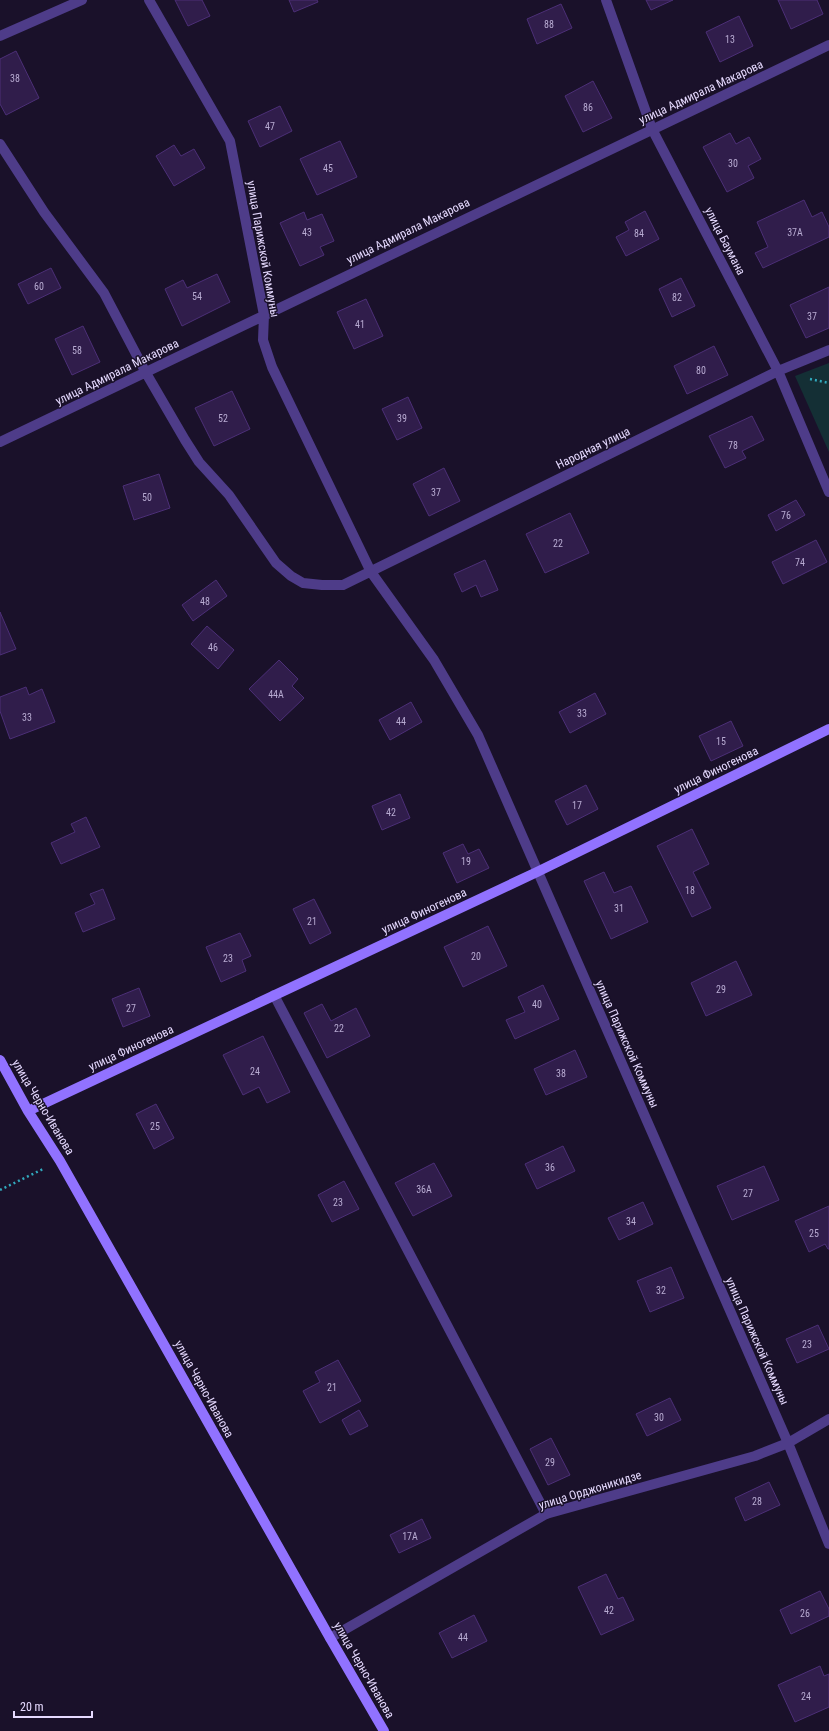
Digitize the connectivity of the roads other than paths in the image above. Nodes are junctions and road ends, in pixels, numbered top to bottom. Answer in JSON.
{"nodes":[{"id":1,"x":82,"y":0,"type":"edge"},
{"id":2,"x":149,"y":0,"type":"edge"},
{"id":3,"x":606,"y":0,"type":"edge"},
{"id":4,"x":0,"y":36,"type":"edge"},
{"id":5,"x":829,"y":45,"type":"edge"},
{"id":6,"x":652,"y":129,"type":"junction"},
{"id":7,"x":0,"y":144,"type":"edge"},
{"id":8,"x":264,"y":315,"type":"junction"},
{"id":9,"x":829,"y":350,"type":"edge"},
{"id":10,"x":778,"y":371,"type":"junction"},
{"id":11,"x":146,"y":373,"type":"junction"},
{"id":12,"x":0,"y":442,"type":"edge"},
{"id":13,"x":829,"y":492,"type":"edge"},
{"id":14,"x":371,"y":572,"type":"junction"},
{"id":15,"x":829,"y":729,"type":"edge"},
{"id":16,"x":537,"y":872,"type":"junction"},
{"id":17,"x":274,"y":995,"type":"junction"},
{"id":18,"x":0,"y":1060,"type":"edge"},
{"id":19,"x":28,"y":1111,"type":"junction"},
{"id":20,"x":829,"y":1419,"type":"edge"},
{"id":21,"x":788,"y":1443,"type":"junction"},
{"id":22,"x":546,"y":1514,"type":"junction"},
{"id":23,"x":829,"y":1544,"type":"edge"},
{"id":24,"x":330,"y":1638,"type":"junction"},
{"id":25,"x":384,"y":1731,"type":"edge"}],
"edges":[{"from":1,"to":4,"type":"street"},
{"from":2,"to":8,"type":"street","name":"улица Парижской Коммуны"},
{"from":3,"to":6,"type":"street","name":"улица Баумана"},
{"from":5,"to":6,"type":"street","name":"улица Адмирала Макарова"},
{"from":6,"to":8,"type":"street","name":"улица Адмирала Макарова"},
{"from":6,"to":10,"type":"street","name":"улица Баумана"},
{"from":7,"to":11,"type":"street"},
{"from":8,"to":11,"type":"street","name":"улица Адмирала Макарова"},
{"from":8,"to":14,"type":"street","name":"улица Парижской Коммуны"},
{"from":9,"to":10,"type":"street","name":"Народная улица"},
{"from":10,"to":13,"type":"street","name":"улица Баумана"},
{"from":10,"to":14,"type":"street","name":"Народная улица"},
{"from":11,"to":12,"type":"street","name":"улица Адмирала Макарова"},
{"from":11,"to":14,"type":"street"},
{"from":14,"to":16,"type":"street","name":"улица Парижской Коммуны"},
{"from":15,"to":16,"type":"street","name":"улица Финогенова"},
{"from":16,"to":17,"type":"street","name":"улица Финогенова"},
{"from":16,"to":21,"type":"street","name":"улица Парижской Коммуны"},
{"from":17,"to":19,"type":"street","name":"улица Финогенова"},
{"from":17,"to":22,"type":"street"},
{"from":18,"to":19,"type":"street","name":"улица Черно-Иванова"},
{"from":19,"to":24,"type":"street","name":"улица Черно-Иванова"},
{"from":20,"to":21,"type":"street","name":"улица Орджоникидзе"},
{"from":21,"to":22,"type":"street","name":"улица Орджоникидзе"},
{"from":21,"to":23,"type":"street","name":"улица Парижской Коммуны"},
{"from":22,"to":24,"type":"street","name":"улица Орджоникидзе"},
{"from":24,"to":25,"type":"street","name":"улица Черно-Иванова"}]}
